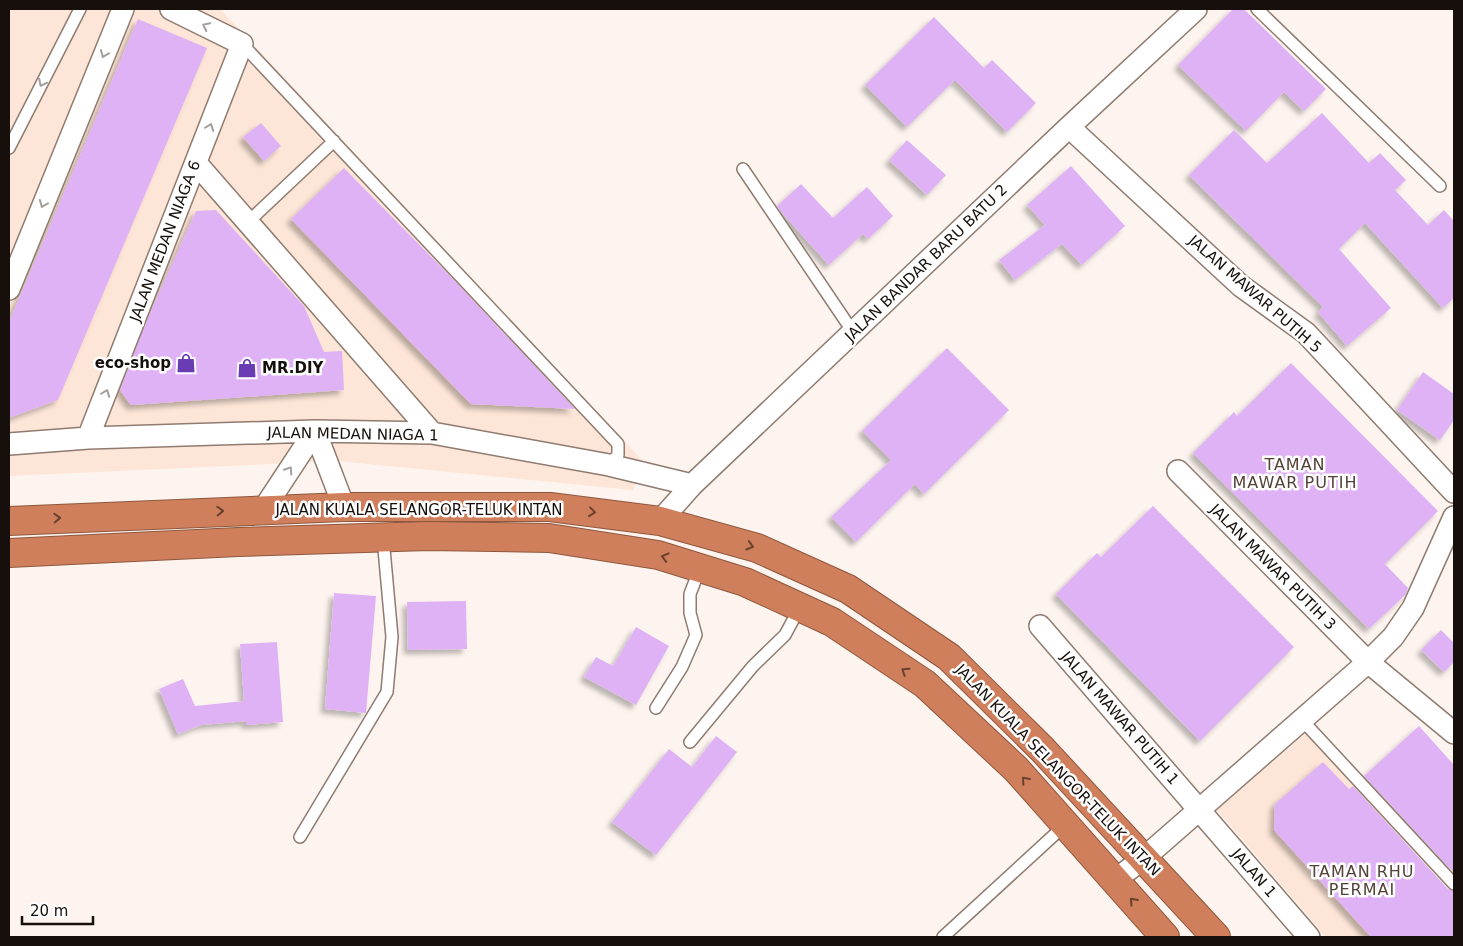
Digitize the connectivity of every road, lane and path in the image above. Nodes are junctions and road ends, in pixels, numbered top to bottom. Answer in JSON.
{"nodes":[{"id":1,"x":80,"y":9,"type":"edge"},
{"id":2,"x":123,"y":9,"type":"edge"},
{"id":3,"x":171,"y":9,"type":"edge"},
{"id":4,"x":1196,"y":9,"type":"edge"},
{"id":5,"x":1257,"y":9,"type":"edge"},
{"id":6,"x":242,"y":44,"type":"junction"},
{"id":7,"x":1068,"y":127,"type":"junction"},
{"id":8,"x":334,"y":141,"type":"junction"},
{"id":9,"x":9,"y":148,"type":"edge"},
{"id":10,"x":196,"y":163,"type":"junction"},
{"id":11,"x":743,"y":169,"type":"dead end"},
{"id":12,"x":1440,"y":186,"type":"dead end"},
{"id":13,"x":248,"y":222,"type":"junction"},
{"id":14,"x":9,"y":289,"type":"edge"},
{"id":15,"x":853,"y":332,"type":"junction"},
{"id":16,"x":315,"y":431,"type":"junction"},
{"id":17,"x":432,"y":432,"type":"junction"},
{"id":18,"x":88,"y":438,"type":"junction"},
{"id":19,"x":9,"y":444,"type":"edge"},
{"id":20,"x":609,"y":465,"type":"junction"},
{"id":21,"x":1178,"y":471,"type":"dead end"},
{"id":22,"x":692,"y":485,"type":"junction"},
{"id":23,"x":1454,"y":492,"type":"edge"},
{"id":24,"x":344,"y":507,"type":"junction"},
{"id":25,"x":263,"y":510,"type":"junction"},
{"id":26,"x":1454,"y":517,"type":"edge"},
{"id":27,"x":9,"y":521,"type":"edge"},
{"id":28,"x":660,"y":521,"type":"junction"},
{"id":29,"x":383,"y":538,"type":"junction"},
{"id":30,"x":9,"y":553,"type":"edge"},
{"id":31,"x":700,"y":568,"type":"junction"},
{"id":32,"x":800,"y":607,"type":"junction"},
{"id":33,"x":1040,"y":626,"type":"dead end"},
{"id":34,"x":1368,"y":662,"type":"junction"},
{"id":35,"x":656,"y":708,"type":"dead end"},
{"id":36,"x":1302,"y":720,"type":"junction"},
{"id":37,"x":1454,"y":733,"type":"edge"},
{"id":38,"x":690,"y":742,"type":"dead end"},
{"id":39,"x":1198,"y":809,"type":"junction"},
{"id":40,"x":1065,"y":825,"type":"junction"},
{"id":41,"x":300,"y":838,"type":"dead end"},
{"id":42,"x":1144,"y":858,"type":"junction"},
{"id":43,"x":1115,"y":880,"type":"junction"},
{"id":44,"x":1454,"y":884,"type":"edge"},
{"id":45,"x":943,"y":937,"type":"edge"},
{"id":46,"x":1166,"y":937,"type":"edge"},
{"id":47,"x":1216,"y":937,"type":"edge"},
{"id":48,"x":1309,"y":937,"type":"edge"}],
"edges":[{"from":1,"to":9,"type":"lane","one_way":true},
{"from":2,"to":14,"type":"street","one_way":true},
{"from":6,"to":3,"type":"street","one_way":true},
{"from":4,"to":7,"type":"street","name":"JALAN BANDAR BARU BATU 2"},
{"from":5,"to":12,"type":"lane"},
{"from":6,"to":8,"type":"lane"},
{"from":10,"to":6,"type":"street","name":"JALAN MEDAN NIAGA 6","one_way":true},
{"from":7,"to":15,"type":"street","name":"JALAN BANDAR BARU BATU 2"},
{"from":7,"to":23,"type":"street","name":"JALAN MAWAR PUTIH 5"},
{"from":8,"to":13,"type":"lane"},
{"from":8,"to":20,"type":"lane"},
{"from":10,"to":13,"type":"street"},
{"from":18,"to":10,"type":"street","name":"JALAN MEDAN NIAGA 6","one_way":true},
{"from":11,"to":15,"type":"lane"},
{"from":13,"to":17,"type":"street"},
{"from":15,"to":22,"type":"street","name":"JALAN BANDAR BARU BATU 2"},
{"from":16,"to":17,"type":"street","name":"JALAN MEDAN NIAGA 1"},
{"from":16,"to":18,"type":"street","name":"JALAN MEDAN NIAGA 1"},
{"from":16,"to":24,"type":"street"},
{"from":25,"to":16,"type":"street","one_way":true},
{"from":17,"to":20,"type":"street","name":"JALAN MEDAN NIAGA 1"},
{"from":18,"to":19,"type":"street","name":"JALAN MEDAN NIAGA 1"},
{"from":20,"to":22,"type":"street","name":"JALAN MEDAN NIAGA 1"},
{"from":21,"to":34,"type":"street","name":"JALAN MAWAR PUTIH 3"},
{"from":22,"to":28,"type":"street","name":"JALAN BANDAR BARU BATU 2"},
{"from":24,"to":25,"type":"highway","name":"JALAN KUALA SELANGOR-TELUK INTAN"},
{"from":24,"to":28,"type":"highway","name":"JALAN KUALA SELANGOR-TELUK INTAN","one_way":true},
{"from":27,"to":25,"type":"highway","name":"JALAN KUALA SELANGOR-TELUK INTAN","one_way":true},
{"from":26,"to":34,"type":"street"},
{"from":28,"to":42,"type":"highway","name":"JALAN KUALA SELANGOR-TELUK INTAN","one_way":true},
{"from":29,"to":30,"type":"highway","name":"JALAN KUALA SELANGOR-TELUK INTAN"},
{"from":31,"to":29,"type":"highway","name":"JALAN KUALA SELANGOR-TELUK INTAN","one_way":true},
{"from":29,"to":41,"type":"lane"},
{"from":31,"to":32,"type":"highway","name":"JALAN KUALA SELANGOR-TELUK INTAN"},
{"from":31,"to":35,"type":"lane"},
{"from":32,"to":38,"type":"lane"},
{"from":40,"to":32,"type":"highway","name":"JALAN KUALA SELANGOR-TELUK INTAN","one_way":true},
{"from":33,"to":39,"type":"street","name":"JALAN MAWAR PUTIH 1"},
{"from":34,"to":36,"type":"street"},
{"from":34,"to":37,"type":"street","name":"JALAN MAWAR PUTIH 3"},
{"from":36,"to":39,"type":"street"},
{"from":36,"to":44,"type":"lane"},
{"from":39,"to":42,"type":"street"},
{"from":39,"to":48,"type":"street","name":"JALAN 1"},
{"from":40,"to":43,"type":"highway","name":"JALAN KUALA SELANGOR-TELUK INTAN"},
{"from":40,"to":45,"type":"lane"},
{"from":42,"to":43,"type":"street"},
{"from":42,"to":47,"type":"highway","name":"JALAN KUALA SELANGOR-TELUK INTAN"},
{"from":46,"to":43,"type":"highway","name":"JALAN KUALA SELANGOR-TELUK INTAN","one_way":true}]}
